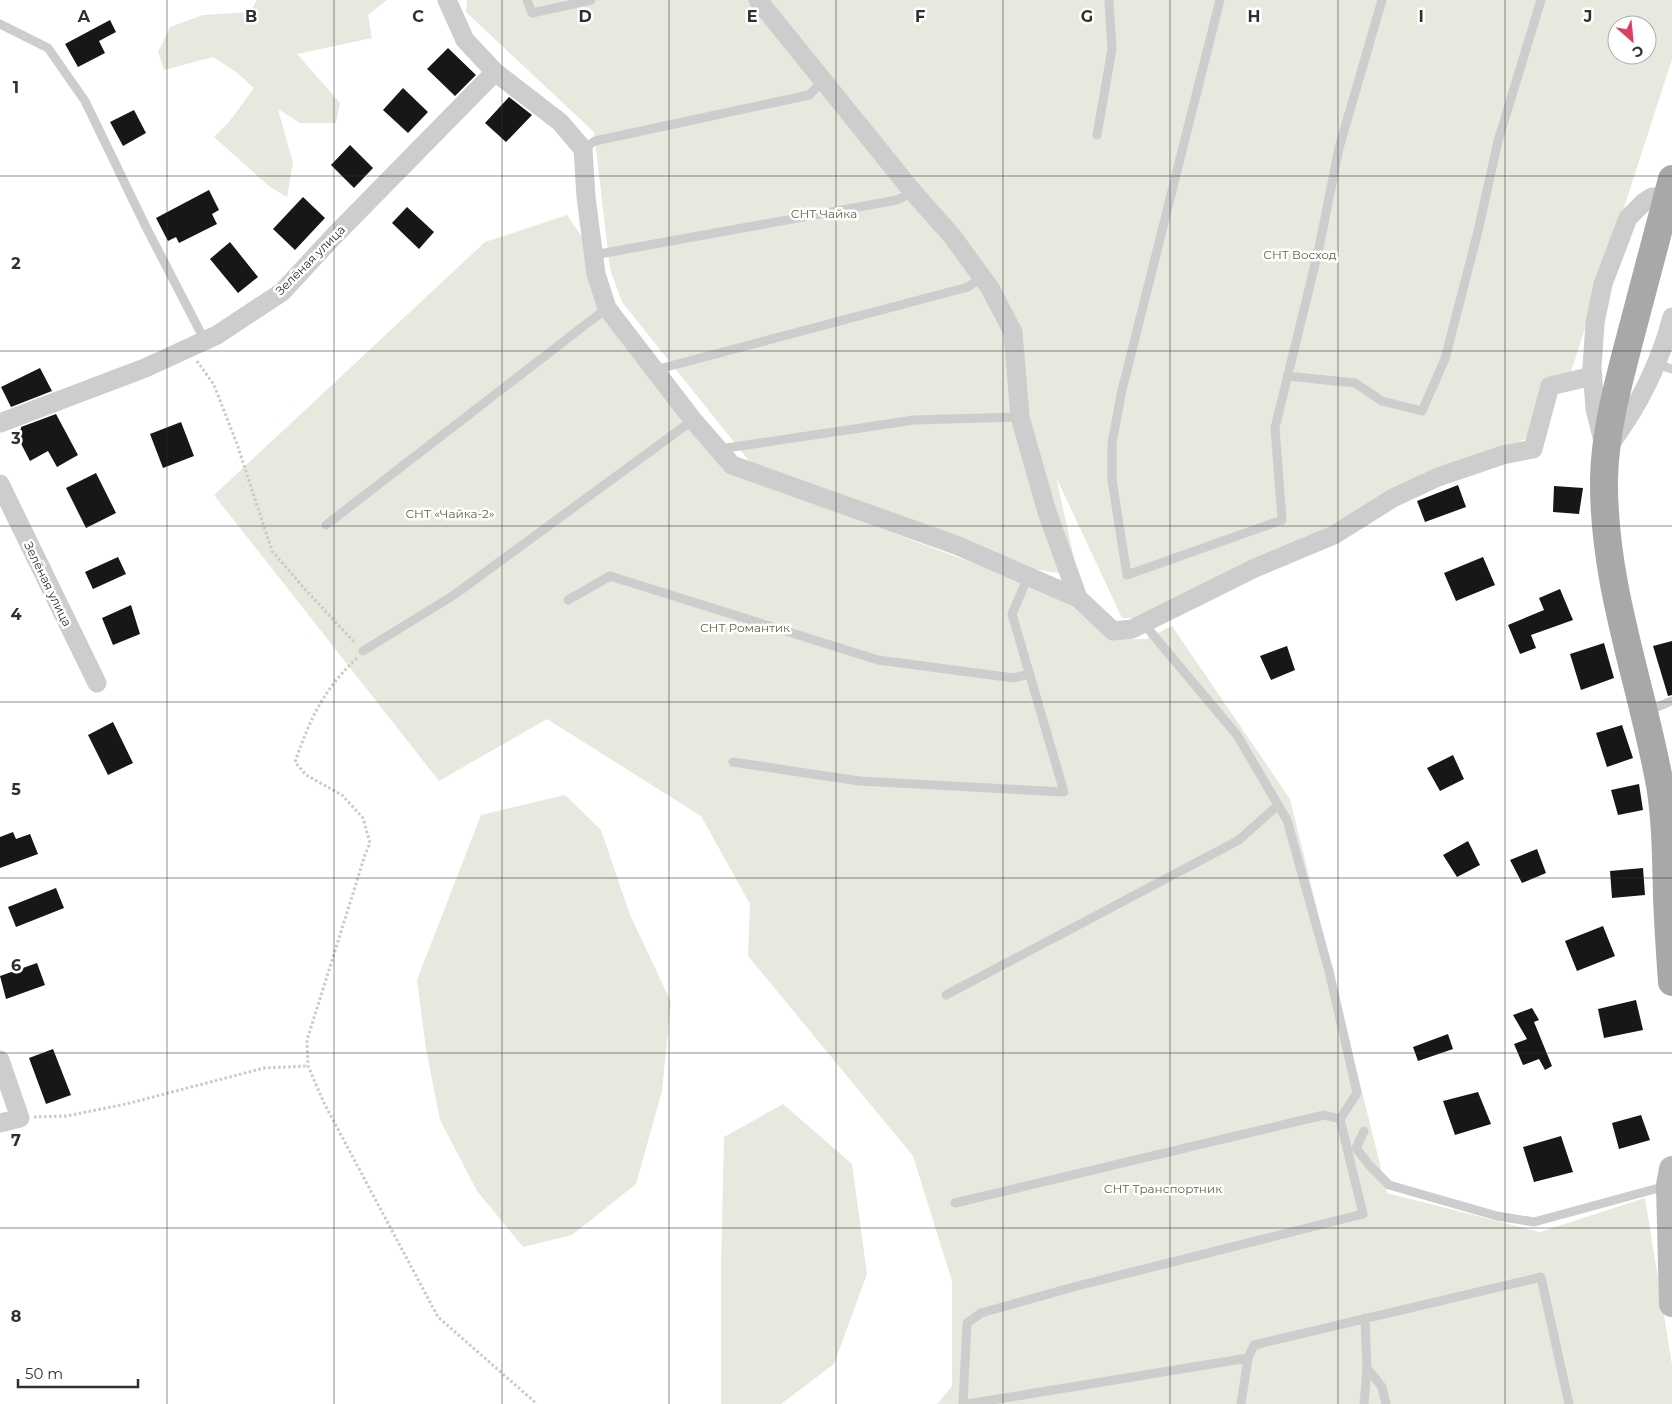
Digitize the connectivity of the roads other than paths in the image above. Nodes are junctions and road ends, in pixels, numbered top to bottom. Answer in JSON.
{"nodes":[{"id":1,"x":447,"y":0,"type":"edge"},
{"id":2,"x":527,"y":0,"type":"edge"},
{"id":3,"x":591,"y":0,"type":"edge"},
{"id":4,"x":758,"y":0,"type":"edge"},
{"id":5,"x":1109,"y":0,"type":"edge"},
{"id":6,"x":1220,"y":0,"type":"edge"},
{"id":7,"x":1382,"y":0,"type":"edge"},
{"id":8,"x":1541,"y":0,"type":"edge"},
{"id":9,"x":0,"y":24,"type":"edge"},
{"id":10,"x":495,"y":72,"type":"junction"},
{"id":11,"x":823,"y":81,"type":"junction"},
{"id":12,"x":1097,"y":135,"type":"dead end"},
{"id":13,"x":583,"y":149,"type":"junction"},
{"id":14,"x":1670,"y":191,"type":"edge"},
{"id":15,"x":913,"y":192,"type":"junction"},
{"id":16,"x":594,"y":255,"type":"junction"},
{"id":17,"x":982,"y":277,"type":"junction"},
{"id":18,"x":607,"y":308,"type":"junction"},
{"id":19,"x":1672,"y":317,"type":"edge"},
{"id":20,"x":206,"y":340,"type":"junction"},
{"id":21,"x":1664,"y":366,"type":"edge"},
{"id":22,"x":655,"y":370,"type":"junction"},
{"id":23,"x":1288,"y":376,"type":"junction"},
{"id":24,"x":1593,"y":376,"type":"junction"},
{"id":25,"x":1020,"y":417,"type":"junction"},
{"id":26,"x":693,"y":420,"type":"junction"},
{"id":27,"x":0,"y":423,"type":"edge"},
{"id":28,"x":718,"y":450,"type":"junction"},
{"id":29,"x":1605,"y":450,"type":"junction"},
{"id":30,"x":0,"y":484,"type":"edge"},
{"id":31,"x":326,"y":525,"type":"dead end"},
{"id":32,"x":1028,"y":576,"type":"junction"},
{"id":33,"x":1078,"y":598,"type":"junction"},
{"id":34,"x":568,"y":600,"type":"dead end"},
{"id":35,"x":1144,"y":624,"type":"junction"},
{"id":36,"x":363,"y":651,"type":"road end"},
{"id":37,"x":1030,"y":674,"type":"junction"},
{"id":38,"x":96,"y":683,"type":"dead end"},
{"id":39,"x":1672,"y":700,"type":"edge"},
{"id":40,"x":1644,"y":712,"type":"junction"},
{"id":41,"x":732,"y":762,"type":"dead end"},
{"id":42,"x":1278,"y":805,"type":"junction"},
{"id":43,"x":1672,"y":982,"type":"edge"},
{"id":44,"x":946,"y":994,"type":"dead end"},
{"id":45,"x":0,"y":1060,"type":"edge"},
{"id":46,"x":1340,"y":1119,"type":"junction"},
{"id":47,"x":0,"y":1123,"type":"edge"},
{"id":48,"x":1364,"y":1131,"type":"dead end"},
{"id":49,"x":1670,"y":1177,"type":"edge"},
{"id":50,"x":955,"y":1203,"type":"dead end"},
{"id":51,"x":1672,"y":1304,"type":"edge"},
{"id":52,"x":1365,"y":1318,"type":"junction"},
{"id":53,"x":1248,"y":1358,"type":"junction"},
{"id":54,"x":1367,"y":1368,"type":"junction"},
{"id":55,"x":963,"y":1404,"type":"edge"},
{"id":56,"x":968,"y":1404,"type":"edge"},
{"id":57,"x":1241,"y":1404,"type":"edge"},
{"id":58,"x":1364,"y":1404,"type":"edge"},
{"id":59,"x":1386,"y":1404,"type":"edge"},
{"id":60,"x":1569,"y":1404,"type":"edge"}],
"edges":[{"from":1,"to":10,"type":"street"},
{"from":2,"to":3,"type":"lane"},
{"from":4,"to":11,"type":"street"},
{"from":5,"to":12,"type":"lane"},
{"from":6,"to":23,"type":"lane"},
{"from":7,"to":23,"type":"lane"},
{"from":8,"to":23,"type":"lane"},
{"from":9,"to":20,"type":"lane"},
{"from":10,"to":13,"type":"street"},
{"from":10,"to":20,"type":"street","name":"Зелёная улица"},
{"from":11,"to":13,"type":"lane"},
{"from":11,"to":15,"type":"street"},
{"from":13,"to":16,"type":"street"},
{"from":14,"to":24,"type":"street"},
{"from":14,"to":29,"type":"main road"},
{"from":15,"to":16,"type":"lane"},
{"from":15,"to":17,"type":"street"},
{"from":16,"to":18,"type":"street"},
{"from":17,"to":22,"type":"lane"},
{"from":17,"to":25,"type":"street"},
{"from":18,"to":22,"type":"street"},
{"from":18,"to":31,"type":"lane"},
{"from":19,"to":21,"type":"street"},
{"from":20,"to":27,"type":"street","name":"Зелёная улица"},
{"from":21,"to":29,"type":"street"},
{"from":22,"to":26,"type":"street"},
{"from":24,"to":29,"type":"street"},
{"from":24,"to":35,"type":"street"},
{"from":25,"to":28,"type":"lane"},
{"from":25,"to":33,"type":"street"},
{"from":26,"to":28,"type":"street"},
{"from":26,"to":36,"type":"lane"},
{"from":28,"to":32,"type":"street"},
{"from":29,"to":40,"type":"main road"},
{"from":30,"to":38,"type":"street","name":"Зелёная улица"},
{"from":32,"to":33,"type":"street"},
{"from":32,"to":37,"type":"lane"},
{"from":33,"to":35,"type":"street"},
{"from":34,"to":37,"type":"lane"},
{"from":35,"to":42,"type":"lane"},
{"from":37,"to":41,"type":"lane"},
{"from":39,"to":40,"type":"lane"},
{"from":40,"to":43,"type":"main road"},
{"from":42,"to":44,"type":"lane"},
{"from":42,"to":46,"type":"lane"},
{"from":45,"to":47,"type":"street"},
{"from":46,"to":50,"type":"lane"},
{"from":46,"to":55,"type":"lane"},
{"from":48,"to":49,"type":"lane"},
{"from":49,"to":51,"type":"street"},
{"from":52,"to":53,"type":"lane"},
{"from":52,"to":54,"type":"lane"},
{"from":52,"to":60,"type":"lane"},
{"from":53,"to":56,"type":"lane"},
{"from":53,"to":57,"type":"lane"},
{"from":54,"to":58,"type":"lane"},
{"from":54,"to":59,"type":"lane"}]}
